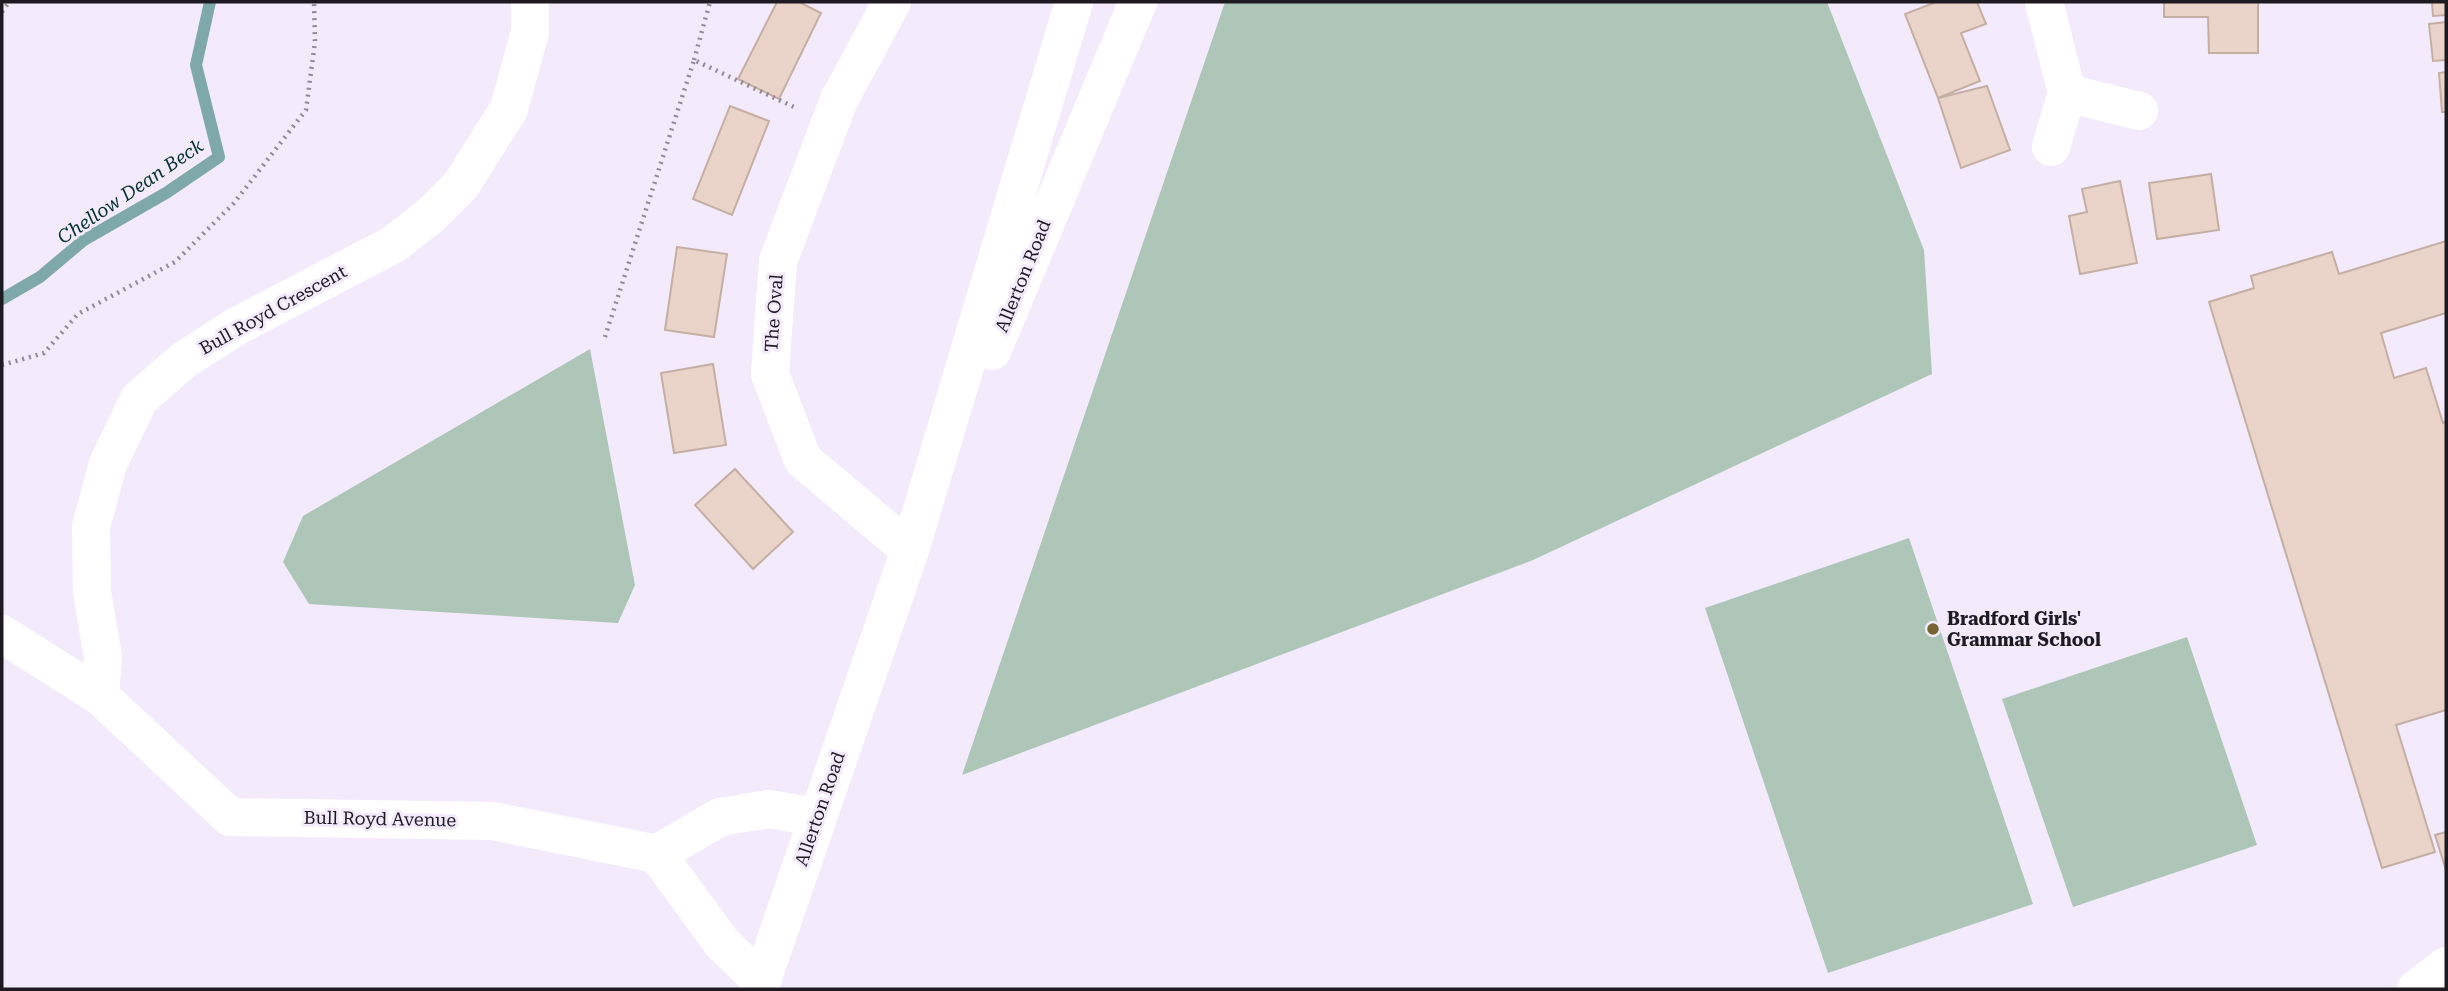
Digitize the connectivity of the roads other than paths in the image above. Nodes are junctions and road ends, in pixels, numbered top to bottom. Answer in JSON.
{"nodes":[{"id":1,"x":530,"y":2,"type":"edge"},
{"id":2,"x":891,"y":2,"type":"edge"},
{"id":3,"x":1074,"y":2,"type":"edge"},
{"id":4,"x":1138,"y":2,"type":"edge"},
{"id":5,"x":2044,"y":2,"type":"edge"},
{"id":6,"x":2067,"y":93,"type":"junction"},
{"id":7,"x":2138,"y":111,"type":"dead end"},
{"id":8,"x":2051,"y":146,"type":"dead end"},
{"id":9,"x":910,"y":550,"type":"junction"},
{"id":10,"x":2,"y":634,"type":"edge"},
{"id":11,"x":100,"y":696,"type":"junction"},
{"id":12,"x":817,"y":817,"type":"junction"},
{"id":13,"x":657,"y":854,"type":"junction"},
{"id":14,"x":2446,"y":965,"type":"edge"},
{"id":15,"x":760,"y":985,"type":"edge"},
{"id":16,"x":2416,"y":989,"type":"edge"}],
"edges":[{"from":1,"to":11,"type":"street","name":"Bull Royd Crescent"},
{"from":2,"to":9,"type":"street","name":"The Oval"},
{"from":3,"to":9,"type":"street","name":"Allerton Road"},
{"from":4,"to":9,"type":"street","name":"Allerton Road"},
{"from":5,"to":6,"type":"street"},
{"from":6,"to":7,"type":"street"},
{"from":6,"to":8,"type":"street"},
{"from":9,"to":12,"type":"street","name":"Allerton Road"},
{"from":10,"to":11,"type":"street","name":"Bull Royd Avenue"},
{"from":11,"to":13,"type":"street","name":"Bull Royd Avenue"},
{"from":12,"to":13,"type":"street"},
{"from":12,"to":15,"type":"street","name":"Allerton Road"},
{"from":13,"to":15,"type":"street"},
{"from":14,"to":16,"type":"street"}]}
